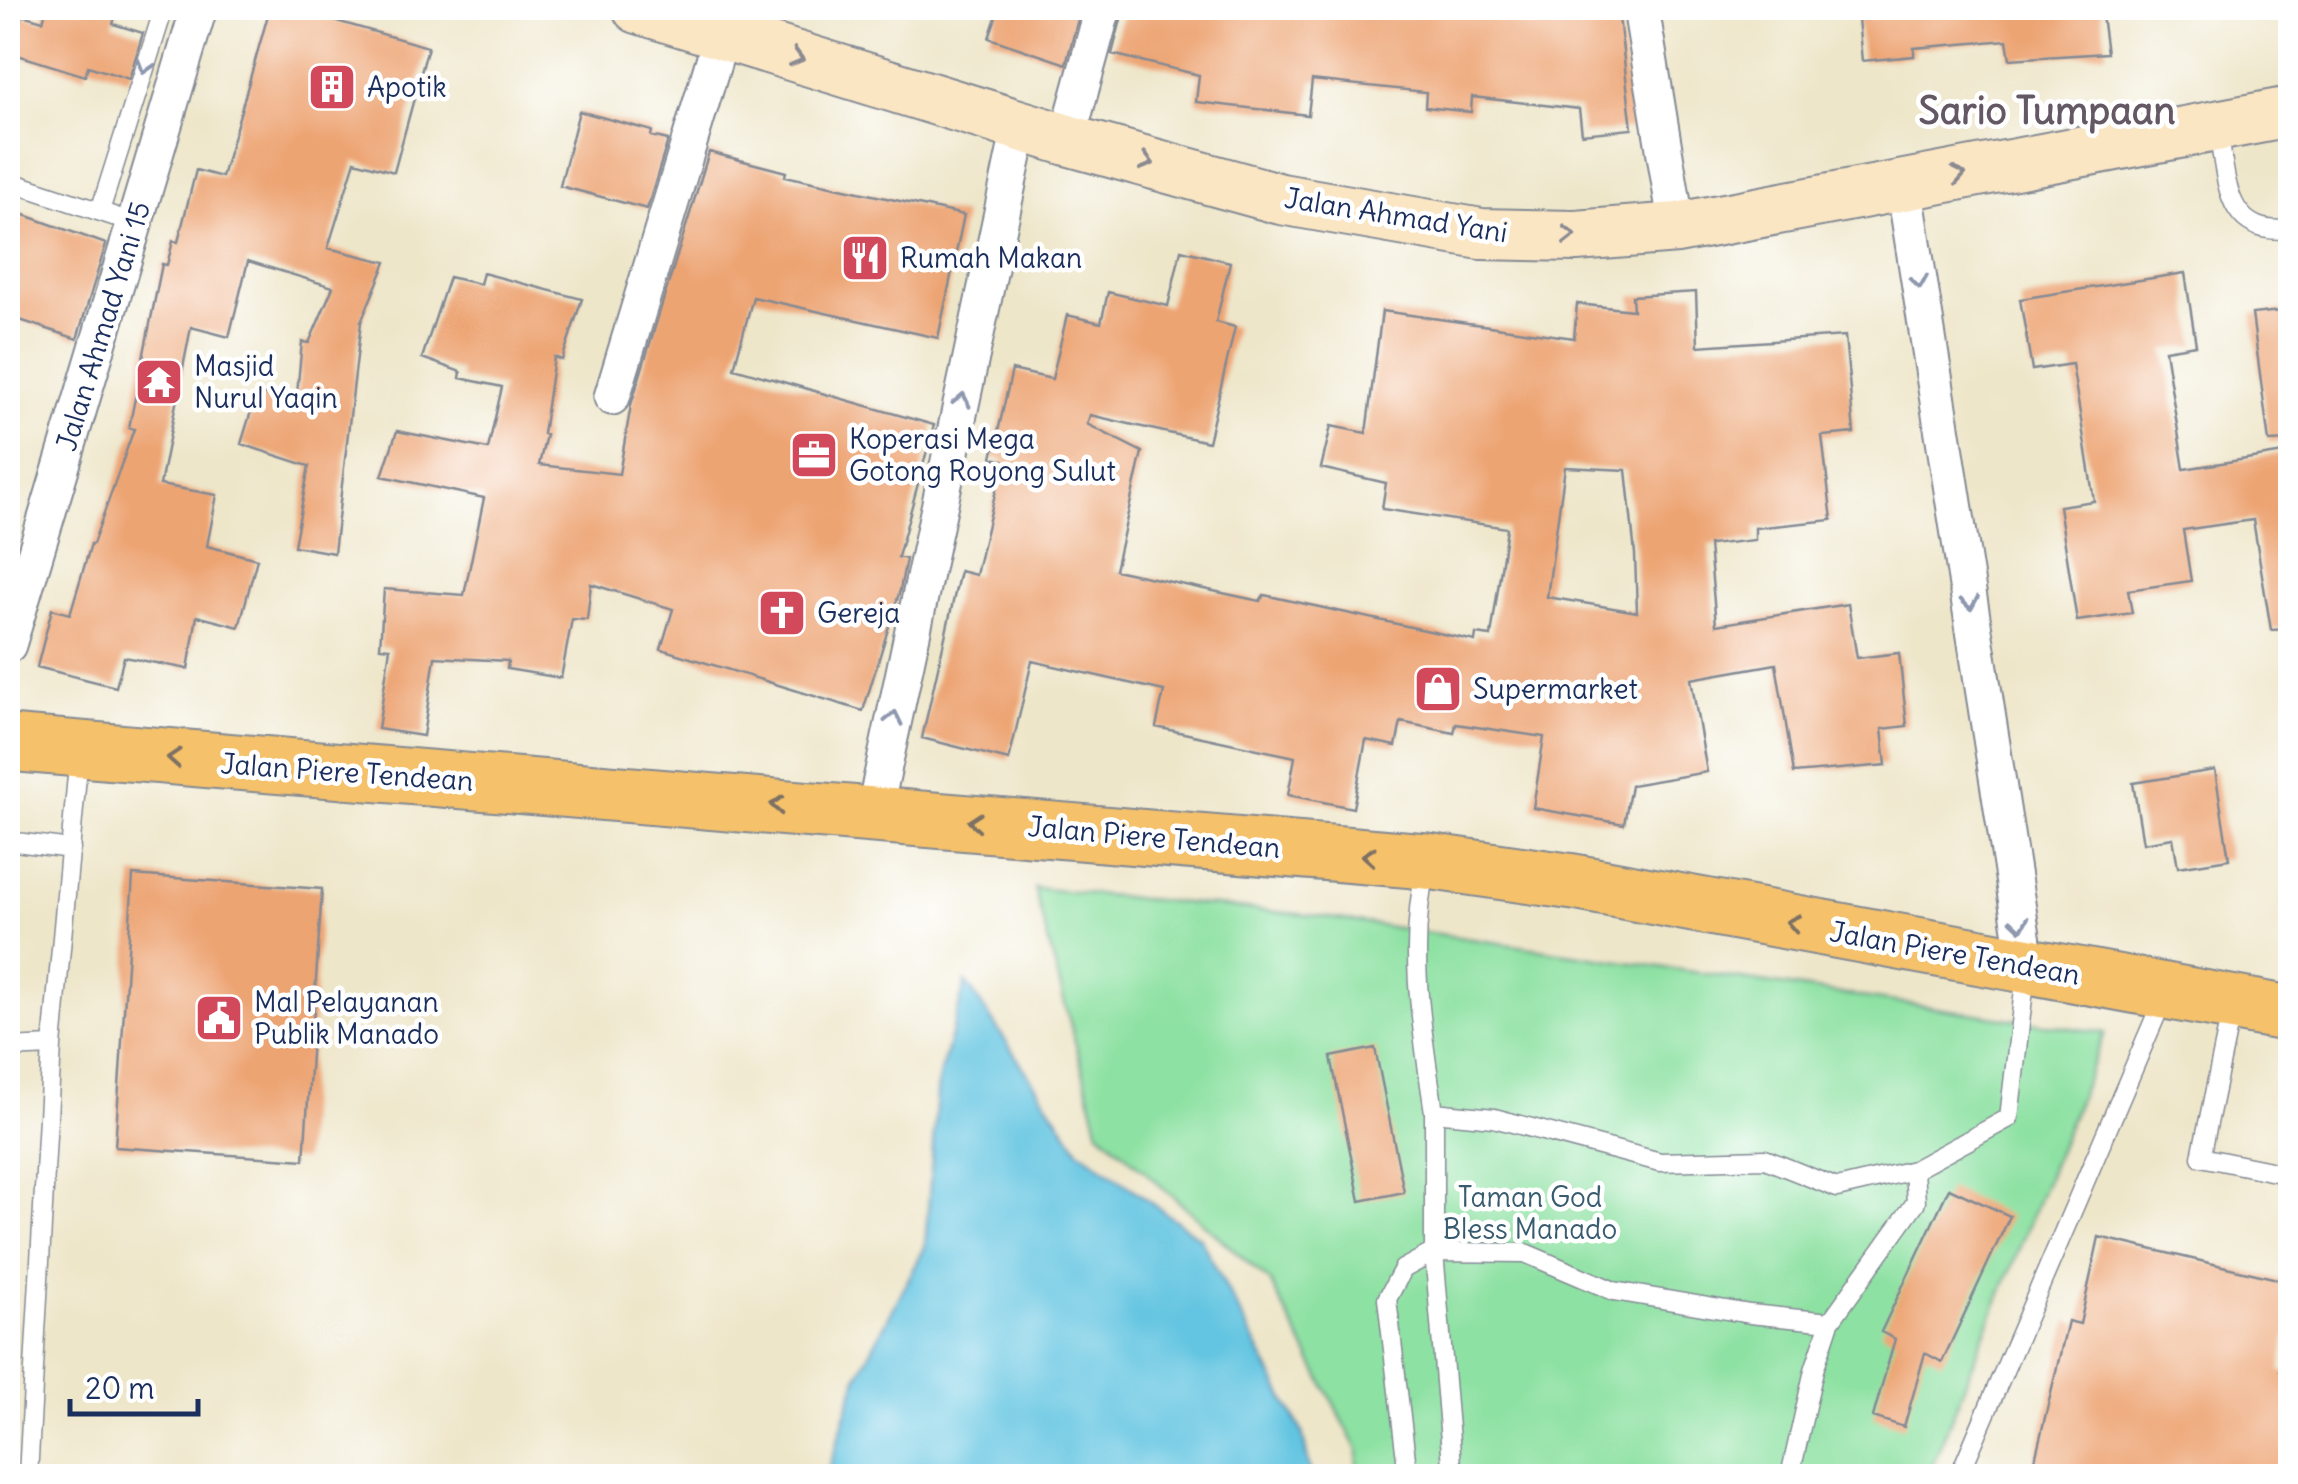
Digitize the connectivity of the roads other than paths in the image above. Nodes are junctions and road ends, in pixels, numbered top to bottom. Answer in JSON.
{"nodes":[{"id":1,"x":164,"y":8,"type":"edge"},
{"id":2,"x":199,"y":8,"type":"edge"},
{"id":3,"x":638,"y":8,"type":"edge"},
{"id":4,"x":1103,"y":8,"type":"edge"},
{"id":5,"x":1641,"y":8,"type":"edge"},
{"id":6,"x":722,"y":34,"type":"junction"},
{"id":7,"x":2290,"y":112,"type":"edge"},
{"id":8,"x":1021,"y":123,"type":"junction"},
{"id":9,"x":2217,"y":126,"type":"junction"},
{"id":10,"x":143,"y":132,"type":"junction"},
{"id":11,"x":1067,"y":140,"type":"junction"},
{"id":12,"x":17,"y":184,"type":"dead end"},
{"id":13,"x":1904,"y":185,"type":"junction"},
{"id":14,"x":100,"y":211,"type":"junction"},
{"id":15,"x":134,"y":223,"type":"junction"},
{"id":16,"x":1676,"y":228,"type":"junction"},
{"id":17,"x":2290,"y":228,"type":"edge"},
{"id":18,"x":612,"y":397,"type":"dead end"},
{"id":19,"x":8,"y":645,"type":"edge"},
{"id":20,"x":8,"y":743,"type":"edge"},
{"id":21,"x":79,"y":751,"type":"junction"},
{"id":22,"x":874,"y":813,"type":"junction"},
{"id":23,"x":8,"y":841,"type":"edge"},
{"id":24,"x":70,"y":849,"type":"junction"},
{"id":25,"x":1422,"y":883,"type":"junction"},
{"id":26,"x":2026,"y":967,"type":"junction"},
{"id":27,"x":2166,"y":992,"type":"junction"},
{"id":28,"x":2233,"y":1004,"type":"junction"},
{"id":29,"x":2290,"y":1014,"type":"edge"},
{"id":30,"x":52,"y":1046,"type":"junction"},
{"id":31,"x":8,"y":1048,"type":"edge"},
{"id":32,"x":1434,"y":1112,"type":"junction"},
{"id":33,"x":1914,"y":1170,"type":"junction"},
{"id":34,"x":2290,"y":1175,"type":"edge"},
{"id":35,"x":1434,"y":1252,"type":"junction"},
{"id":36,"x":1830,"y":1322,"type":"junction"},
{"id":37,"x":28,"y":1476,"type":"edge"},
{"id":38,"x":1408,"y":1476,"type":"edge"},
{"id":39,"x":1453,"y":1476,"type":"edge"},
{"id":40,"x":1790,"y":1476,"type":"edge"},
{"id":41,"x":1960,"y":1476,"type":"edge"}],
"edges":[{"from":1,"to":10,"type":"lane","one_way":true},
{"from":2,"to":10,"type":"street","name":"Jalan Ahmad Yani 15"},
{"from":3,"to":6,"type":"main road","name":"Jalan Ahmad Yani"},
{"from":4,"to":11,"type":"street"},
{"from":5,"to":16,"type":"street"},
{"from":6,"to":8,"type":"main road","name":"Jalan Ahmad Yani","one_way":true},
{"from":6,"to":18,"type":"street"},
{"from":7,"to":9,"type":"main road","name":"Jalan Ahmad Yani"},
{"from":8,"to":11,"type":"main road","name":"Jalan Ahmad Yani"},
{"from":22,"to":8,"type":"street","one_way":true},
{"from":13,"to":9,"type":"main road","name":"Jalan Ahmad Yani","one_way":true},
{"from":9,"to":17,"type":"lane"},
{"from":10,"to":14,"type":"lane"},
{"from":10,"to":15,"type":"street","name":"Jalan Ahmad Yani 15"},
{"from":11,"to":16,"type":"main road","name":"Jalan Ahmad Yani","one_way":true},
{"from":12,"to":14,"type":"lane"},
{"from":13,"to":16,"type":"main road","name":"Jalan Ahmad Yani"},
{"from":13,"to":26,"type":"street","one_way":true},
{"from":14,"to":15,"type":"lane"},
{"from":15,"to":19,"type":"street","name":"Jalan Ahmad Yani 15"},
{"from":20,"to":21,"type":"highway","name":"Jalan Piere Tendean"},
{"from":22,"to":21,"type":"highway","name":"Jalan Piere Tendean","one_way":true},
{"from":21,"to":24,"type":"lane"},
{"from":25,"to":22,"type":"highway","name":"Jalan Piere Tendean","one_way":true},
{"from":23,"to":24,"type":"lane"},
{"from":24,"to":30,"type":"lane"},
{"from":26,"to":25,"type":"highway","name":"Jalan Piere Tendean","one_way":true},
{"from":25,"to":32,"type":"lane"},
{"from":26,"to":27,"type":"highway","name":"Jalan Piere Tendean"},
{"from":26,"to":33,"type":"lane"},
{"from":27,"to":28,"type":"highway","name":"Jalan Piere Tendean"},
{"from":27,"to":41,"type":"lane"},
{"from":28,"to":29,"type":"highway","name":"Jalan Piere Tendean"},
{"from":28,"to":34,"type":"lane"},
{"from":30,"to":31,"type":"lane"},
{"from":30,"to":37,"type":"lane"},
{"from":32,"to":33,"type":"lane"},
{"from":32,"to":35,"type":"lane"},
{"from":33,"to":36,"type":"lane"},
{"from":35,"to":36,"type":"lane"},
{"from":35,"to":38,"type":"lane"},
{"from":35,"to":39,"type":"lane"},
{"from":36,"to":40,"type":"lane"}]}
